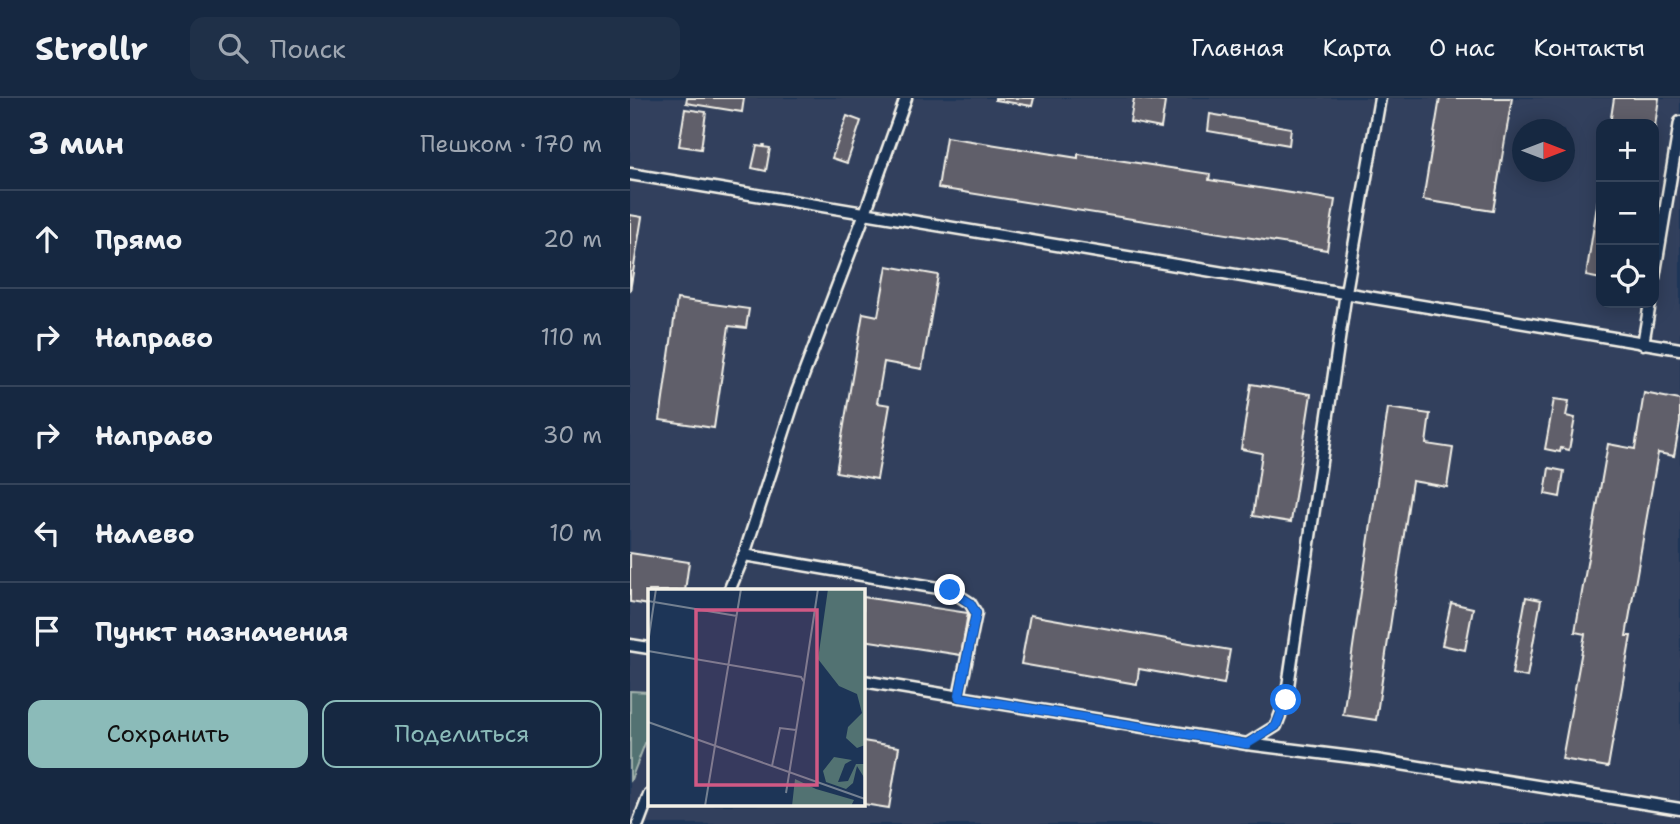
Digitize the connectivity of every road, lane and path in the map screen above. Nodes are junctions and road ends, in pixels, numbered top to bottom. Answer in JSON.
{"nodes":[{"id":1,"x":906,"y":98,"type":"edge"},
{"id":2,"x":1380,"y":98,"type":"edge"},
{"id":3,"x":1680,"y":122,"type":"edge"},
{"id":4,"x":630,"y":174,"type":"edge"},
{"id":5,"x":865,"y":213,"type":"junction"},
{"id":6,"x":1659,"y":248,"type":"edge"},
{"id":7,"x":1346,"y":292,"type":"junction"},
{"id":8,"x":1649,"y":308,"type":"edge"},
{"id":9,"x":1643,"y":344,"type":"junction"},
{"id":10,"x":1680,"y":349,"type":"edge"},
{"id":11,"x":744,"y":555,"type":"junction"},
{"id":12,"x":730,"y":589,"type":"edge"},
{"id":13,"x":630,"y":645,"type":"edge"},
{"id":14,"x":648,"y":648,"type":"edge"},
{"id":15,"x":864,"y":681,"type":"edge"},
{"id":16,"x":959,"y":697,"type":"junction"},
{"id":17,"x":1247,"y":744,"type":"junction"},
{"id":18,"x":648,"y":798,"type":"edge"},
{"id":19,"x":1680,"y":808,"type":"edge"},
{"id":20,"x":638,"y":824,"type":"edge"}],
"edges":[{"from":1,"to":5,"type":"lane"},
{"from":2,"to":7,"type":"lane"},
{"from":3,"to":6,"type":"lane"},
{"from":4,"to":5,"type":"lane"},
{"from":5,"to":7,"type":"lane"},
{"from":5,"to":11,"type":"lane"},
{"from":7,"to":9,"type":"lane"},
{"from":7,"to":17,"type":"lane"},
{"from":8,"to":9,"type":"lane"},
{"from":9,"to":10,"type":"lane"},
{"from":11,"to":12,"type":"lane"},
{"from":11,"to":16,"type":"lane"},
{"from":13,"to":14,"type":"lane"},
{"from":15,"to":16,"type":"lane"},
{"from":16,"to":17,"type":"lane"},
{"from":17,"to":19,"type":"lane"},
{"from":18,"to":20,"type":"lane"}]}
